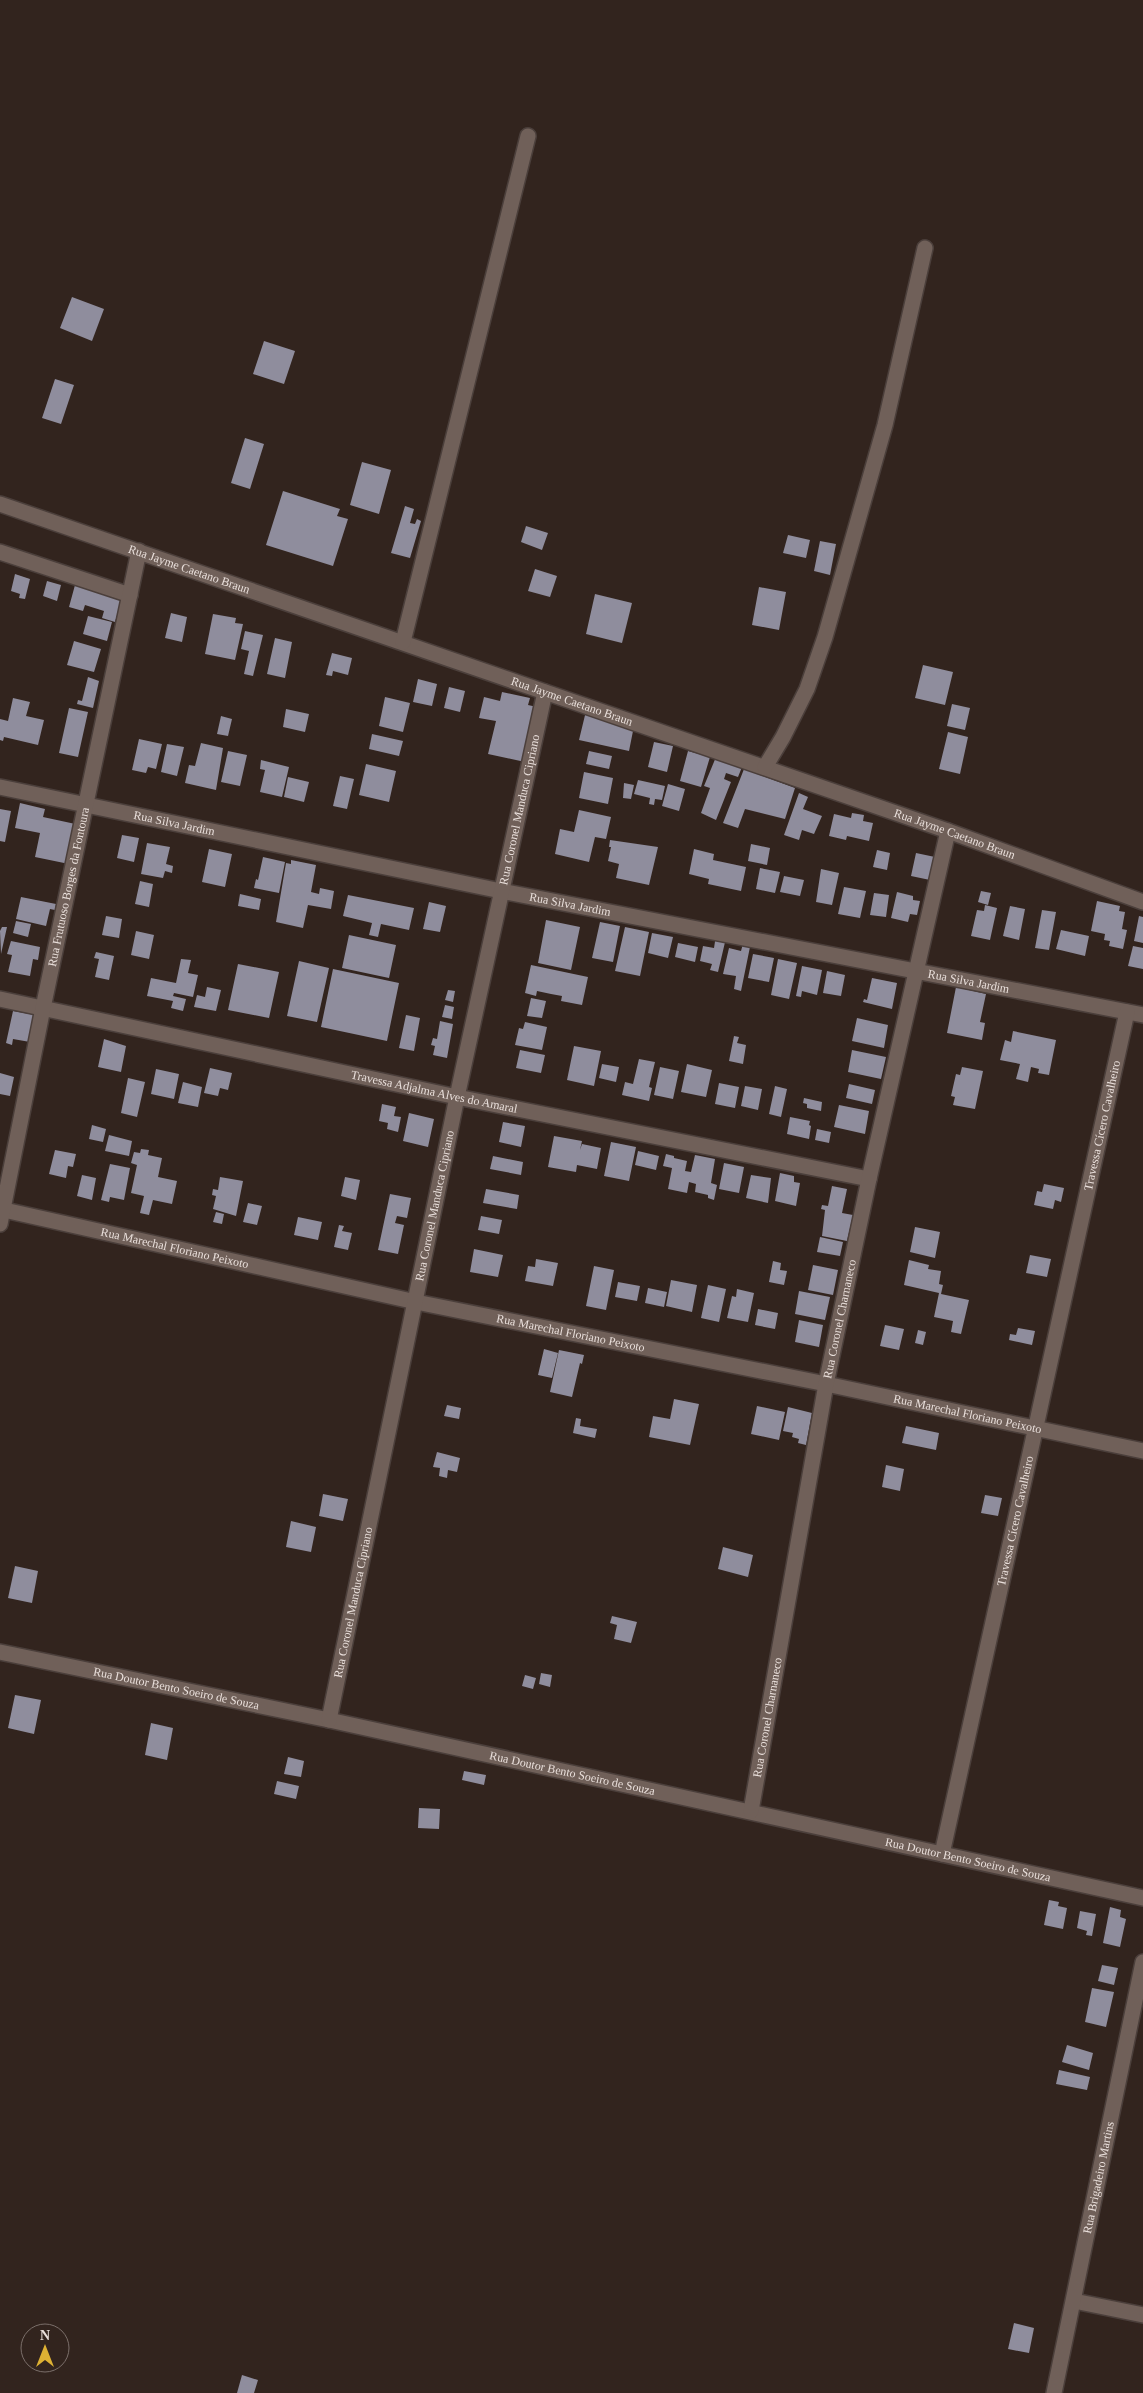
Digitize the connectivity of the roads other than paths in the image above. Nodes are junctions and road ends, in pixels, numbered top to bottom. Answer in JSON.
{"nodes":[{"id":1,"x":528,"y":136,"type":"dead end"},
{"id":2,"x":924,"y":248,"type":"dead end"},
{"id":3,"x":0,"y":504,"type":"edge"},
{"id":4,"x":139,"y":551,"type":"junction"},
{"id":5,"x":0,"y":552,"type":"edge"},
{"id":6,"x":130,"y":595,"type":"junction"},
{"id":7,"x":403,"y":642,"type":"junction"},
{"id":8,"x":545,"y":692,"type":"junction"},
{"id":9,"x":765,"y":768,"type":"junction"},
{"id":10,"x":0,"y":787,"type":"edge"},
{"id":11,"x":87,"y":804,"type":"junction"},
{"id":12,"x":948,"y":831,"type":"junction"},
{"id":13,"x":502,"y":891,"type":"junction"},
{"id":14,"x":1143,"y":902,"type":"edge"},
{"id":15,"x":915,"y":972,"type":"junction"},
{"id":16,"x":0,"y":999,"type":"edge"},
{"id":17,"x":43,"y":1008,"type":"junction"},
{"id":18,"x":1127,"y":1012,"type":"junction"},
{"id":19,"x":1143,"y":1015,"type":"edge"},
{"id":20,"x":457,"y":1097,"type":"junction"},
{"id":21,"x":868,"y":1179,"type":"junction"},
{"id":22,"x":1,"y":1214,"type":"edge"},
{"id":23,"x":416,"y":1302,"type":"junction"},
{"id":24,"x":826,"y":1384,"type":"junction"},
{"id":25,"x":1034,"y":1428,"type":"junction"},
{"id":26,"x":1143,"y":1451,"type":"edge"},
{"id":27,"x":0,"y":1652,"type":"edge"},
{"id":28,"x":329,"y":1720,"type":"junction"},
{"id":29,"x":752,"y":1811,"type":"junction"},
{"id":30,"x":942,"y":1854,"type":"junction"},
{"id":31,"x":1143,"y":1898,"type":"edge"},
{"id":32,"x":1143,"y":1962,"type":"edge"},
{"id":33,"x":1074,"y":2301,"type":"junction"},
{"id":34,"x":1143,"y":2315,"type":"edge"},
{"id":35,"x":1054,"y":2393,"type":"edge"}],
"edges":[{"from":1,"to":7,"type":"street"},
{"from":2,"to":9,"type":"street"},
{"from":3,"to":4,"type":"street","name":"Rua Jayme Caetano Braun"},
{"from":4,"to":6,"type":"street","name":"Rua Frutuoso Borges da Fontoura"},
{"from":4,"to":7,"type":"street","name":"Rua Jayme Caetano Braun"},
{"from":5,"to":6,"type":"street"},
{"from":6,"to":11,"type":"street","name":"Rua Frutuoso Borges da Fontoura"},
{"from":7,"to":8,"type":"street","name":"Rua Jayme Caetano Braun"},
{"from":8,"to":9,"type":"street","name":"Rua Jayme Caetano Braun"},
{"from":8,"to":13,"type":"street","name":"Rua Coronel Manduca Cipriano"},
{"from":9,"to":12,"type":"street","name":"Rua Jayme Caetano Braun"},
{"from":10,"to":11,"type":"street","name":"Rua Silva Jardim"},
{"from":11,"to":13,"type":"street","name":"Rua Silva Jardim"},
{"from":11,"to":17,"type":"street","name":"Rua Frutuoso Borges da Fontoura"},
{"from":12,"to":14,"type":"street","name":"Rua Jayme Caetano Braun"},
{"from":12,"to":15,"type":"street","name":"Rua Coronel Charnaneco"},
{"from":13,"to":15,"type":"street","name":"Rua Silva Jardim"},
{"from":13,"to":20,"type":"street","name":"Rua Coronel Manduca Cipriano"},
{"from":15,"to":18,"type":"street","name":"Rua Silva Jardim"},
{"from":15,"to":21,"type":"street","name":"Rua Coronel Charnaneco"},
{"from":16,"to":17,"type":"street","name":"Travessa Adjalma Alves do Amaral"},
{"from":17,"to":20,"type":"street","name":"Travessa Adjalma Alves do Amaral"},
{"from":17,"to":22,"type":"street","name":"Rua Frutuoso Borges da Fontoura"},
{"from":18,"to":19,"type":"street","name":"Rua Silva Jardim"},
{"from":18,"to":25,"type":"street","name":"Travessa Cícero Cavalheiro"},
{"from":20,"to":21,"type":"street","name":"Travessa Adjalma Alves do Amaral"},
{"from":20,"to":23,"type":"street","name":"Rua Coronel Manduca Cipriano"},
{"from":21,"to":24,"type":"street","name":"Rua Coronel Charnaneco"},
{"from":22,"to":23,"type":"street","name":"Rua Marechal Floriano Peixoto"},
{"from":23,"to":24,"type":"street","name":"Rua Marechal Floriano Peixoto"},
{"from":23,"to":28,"type":"street","name":"Rua Coronel Manduca Cipriano"},
{"from":24,"to":25,"type":"street","name":"Rua Marechal Floriano Peixoto"},
{"from":24,"to":29,"type":"street","name":"Rua Coronel Charnaneco"},
{"from":25,"to":26,"type":"street","name":"Rua Marechal Floriano Peixoto"},
{"from":25,"to":30,"type":"street","name":"Travessa Cícero Cavalheiro"},
{"from":27,"to":28,"type":"street","name":"Rua Doutor Bento Soeiro de Souza"},
{"from":28,"to":29,"type":"street","name":"Rua Doutor Bento Soeiro de Souza"},
{"from":29,"to":30,"type":"street","name":"Rua Doutor Bento Soeiro de Souza"},
{"from":30,"to":31,"type":"street","name":"Rua Doutor Bento Soeiro de Souza"},
{"from":32,"to":33,"type":"street","name":"Rua Brigadeiro Martins"},
{"from":33,"to":34,"type":"street"},
{"from":33,"to":35,"type":"street","name":"Rua Brigadeiro Martins"}]}
